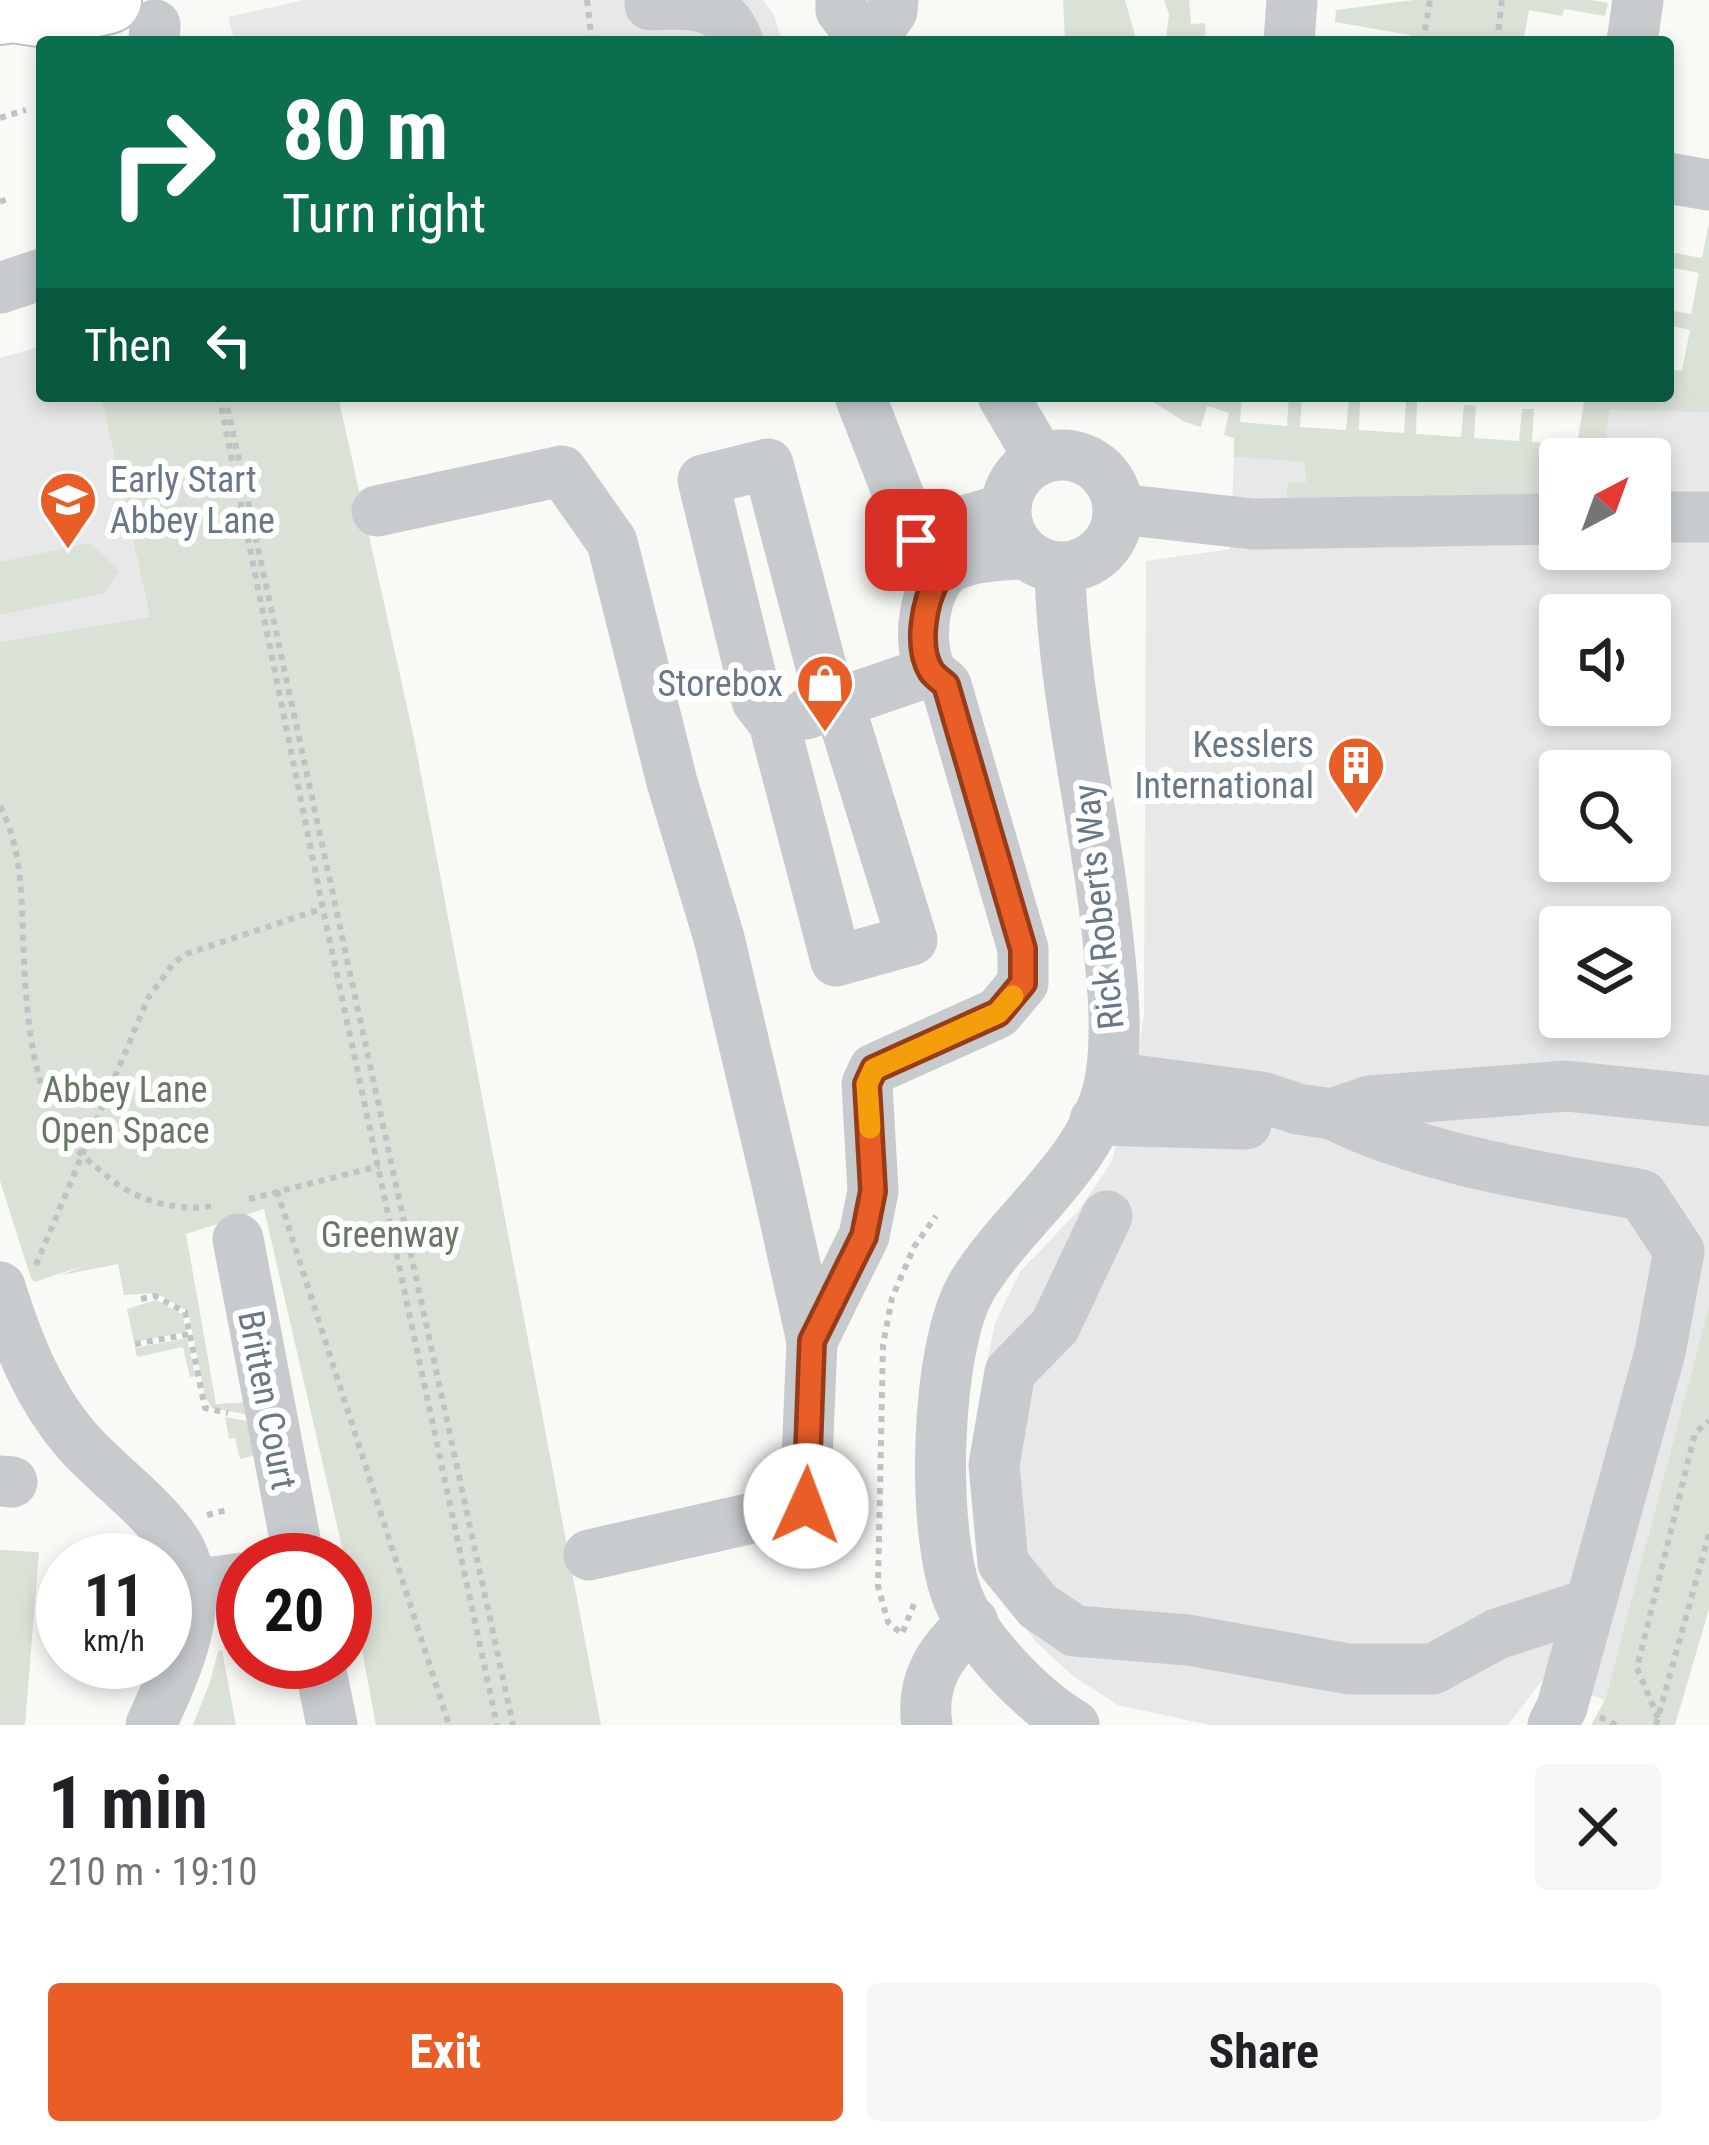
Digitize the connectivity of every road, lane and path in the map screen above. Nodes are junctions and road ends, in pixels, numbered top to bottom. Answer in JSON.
{"nodes":[{"id":1,"x":587,"y":0,"type":"edge"},
{"id":2,"x":841,"y":0,"type":"edge"},
{"id":3,"x":893,"y":0,"type":"edge"},
{"id":4,"x":1292,"y":0,"type":"edge"},
{"id":5,"x":1430,"y":0,"type":"edge"},
{"id":6,"x":1502,"y":0,"type":"edge"},
{"id":7,"x":1639,"y":0,"type":"edge"},
{"id":8,"x":650,"y":5,"type":"dead end"},
{"id":9,"x":0,"y":11,"type":"edge"},
{"id":10,"x":139,"y":22,"type":"edge"},
{"id":11,"x":591,"y":36,"type":"edge"},
{"id":12,"x":735,"y":36,"type":"edge"},
{"id":13,"x":863,"y":36,"type":"edge"},
{"id":14,"x":872,"y":36,"type":"edge"},
{"id":15,"x":1289,"y":36,"type":"edge"},
{"id":16,"x":1424,"y":36,"type":"edge"},
{"id":17,"x":1498,"y":36,"type":"edge"},
{"id":18,"x":1633,"y":36,"type":"edge"},
{"id":19,"x":26,"y":110,"type":"dead end"},
{"id":20,"x":0,"y":118,"type":"edge"},
{"id":21,"x":1674,"y":179,"type":"edge"},
{"id":22,"x":1709,"y":185,"type":"edge"},
{"id":23,"x":10,"y":198,"type":"dead end"},
{"id":24,"x":0,"y":202,"type":"edge"},
{"id":25,"x":36,"y":276,"type":"edge"},
{"id":26,"x":0,"y":288,"type":"edge"},
{"id":27,"x":223,"y":402,"type":"edge"},
{"id":28,"x":223,"y":402,"type":"edge"},
{"id":29,"x":862,"y":402,"type":"edge"},
{"id":30,"x":1007,"y":402,"type":"edge"},
{"id":31,"x":1040,"y":459,"type":"junction"},
{"id":32,"x":1119,"y":509,"type":"junction"},
{"id":33,"x":377,"y":511,"type":"dead end"},
{"id":34,"x":1709,"y":517,"type":"edge"},
{"id":35,"x":1671,"y":518,"type":"edge"},
{"id":36,"x":1539,"y":519,"type":"edge"},
{"id":37,"x":1030,"y":544,"type":"junction"},
{"id":38,"x":927,"y":559,"type":"junction"},
{"id":39,"x":931,"y":671,"type":"junction"},
{"id":40,"x":839,"y":704,"type":"junction"},
{"id":41,"x":774,"y":723,"type":"junction"},
{"id":42,"x":0,"y":806,"type":"edge"},
{"id":43,"x":323,"y":909,"type":"junction"},
{"id":44,"x":1103,"y":1099,"type":"junction"},
{"id":45,"x":1709,"y":1101,"type":"edge"},
{"id":46,"x":1315,"y":1112,"type":"junction"},
{"id":47,"x":83,"y":1156,"type":"junction"},
{"id":48,"x":379,"y":1166,"type":"junction"},
{"id":49,"x":277,"y":1191,"type":"junction"},
{"id":50,"x":235,"y":1214,"type":"junction"},
{"id":51,"x":936,"y":1216,"type":"dead end"},
{"id":52,"x":1107,"y":1216,"type":"dead end"},
{"id":53,"x":15,"y":1282,"type":"edge"},
{"id":54,"x":141,"y":1299,"type":"dead end"},
{"id":55,"x":190,"y":1334,"type":"junction"},
{"id":56,"x":812,"y":1341,"type":"junction"},
{"id":57,"x":135,"y":1344,"type":"dead end"},
{"id":58,"x":238,"y":1415,"type":"dead end"},
{"id":59,"x":1709,"y":1421,"type":"edge"},
{"id":60,"x":170,"y":1533,"type":"edge"},
{"id":61,"x":293,"y":1533,"type":"edge"},
{"id":62,"x":1709,"y":1534,"type":"edge"},
{"id":63,"x":589,"y":1556,"type":"dead end"},
{"id":64,"x":951,"y":1563,"type":"junction"},
{"id":65,"x":1590,"y":1604,"type":"junction"},
{"id":66,"x":973,"y":1622,"type":"junction"},
{"id":67,"x":166,"y":1689,"type":"edge"},
{"id":68,"x":325,"y":1689,"type":"edge"},
{"id":69,"x":1657,"y":1721,"type":"edge"},
{"id":70,"x":152,"y":1725,"type":"edge"},
{"id":71,"x":332,"y":1725,"type":"edge"},
{"id":72,"x":449,"y":1725,"type":"edge"},
{"id":73,"x":497,"y":1725,"type":"edge"},
{"id":74,"x":513,"y":1725,"type":"edge"},
{"id":75,"x":927,"y":1725,"type":"edge"},
{"id":76,"x":1074,"y":1725,"type":"edge"},
{"id":77,"x":1553,"y":1725,"type":"edge"}],
"edges":[{"from":1,"to":11,"type":"path"},
{"from":2,"to":13,"type":"street"},
{"from":3,"to":14,"type":"street"},
{"from":4,"to":15,"type":"street"},
{"from":5,"to":16,"type":"path"},
{"from":6,"to":17,"type":"path"},
{"from":7,"to":18,"type":"street"},
{"from":8,"to":12,"type":"street"},
{"from":9,"to":10,"type":"main road"},
{"from":19,"to":20,"type":"path"},
{"from":21,"to":22,"type":"street"},
{"from":23,"to":24,"type":"path"},
{"from":25,"to":26,"type":"street"},
{"from":27,"to":43,"type":"path"},
{"from":28,"to":74,"type":"path"},
{"from":29,"to":38,"type":"street"},
{"from":30,"to":31,"type":"street"},
{"from":31,"to":32,"type":"street"},
{"from":31,"to":37,"type":"street"},
{"from":32,"to":36,"type":"street"},
{"from":32,"to":37,"type":"street"},
{"from":33,"to":56,"type":"street"},
{"from":34,"to":35,"type":"street"},
{"from":37,"to":38,"type":"street"},
{"from":37,"to":44,"type":"street","name":"Rick Roberts Way"},
{"from":38,"to":39,"type":"street"},
{"from":39,"to":40,"type":"street"},
{"from":39,"to":56,"type":"street"},
{"from":40,"to":41,"type":"street"},
{"from":40,"to":41,"type":"street"},
{"from":40,"to":41,"type":"street"},
{"from":42,"to":47,"type":"path"},
{"from":43,"to":47,"type":"path"},
{"from":43,"to":48,"type":"path"},
{"from":44,"to":46,"type":"street"},
{"from":44,"to":64,"type":"street"},
{"from":45,"to":46,"type":"street"},
{"from":46,"to":65,"type":"street"},
{"from":47,"to":50,"type":"path"},
{"from":47,"to":53,"type":"path"},
{"from":48,"to":49,"type":"path"},
{"from":48,"to":73,"type":"path"},
{"from":49,"to":50,"type":"path"},
{"from":49,"to":72,"type":"path"},
{"from":50,"to":61,"type":"street","name":"Britten Court"},
{"from":51,"to":64,"type":"path"},
{"from":52,"to":65,"type":"street"},
{"from":53,"to":60,"type":"street"},
{"from":54,"to":55,"type":"path"},
{"from":55,"to":57,"type":"path"},
{"from":55,"to":58,"type":"path"},
{"from":56,"to":63,"type":"street"},
{"from":59,"to":69,"type":"path"},
{"from":62,"to":69,"type":"path"},
{"from":64,"to":66,"type":"street"},
{"from":65,"to":77,"type":"street"},
{"from":66,"to":75,"type":"street"},
{"from":66,"to":76,"type":"street"},
{"from":67,"to":70,"type":"street"},
{"from":68,"to":71,"type":"street"}]}
